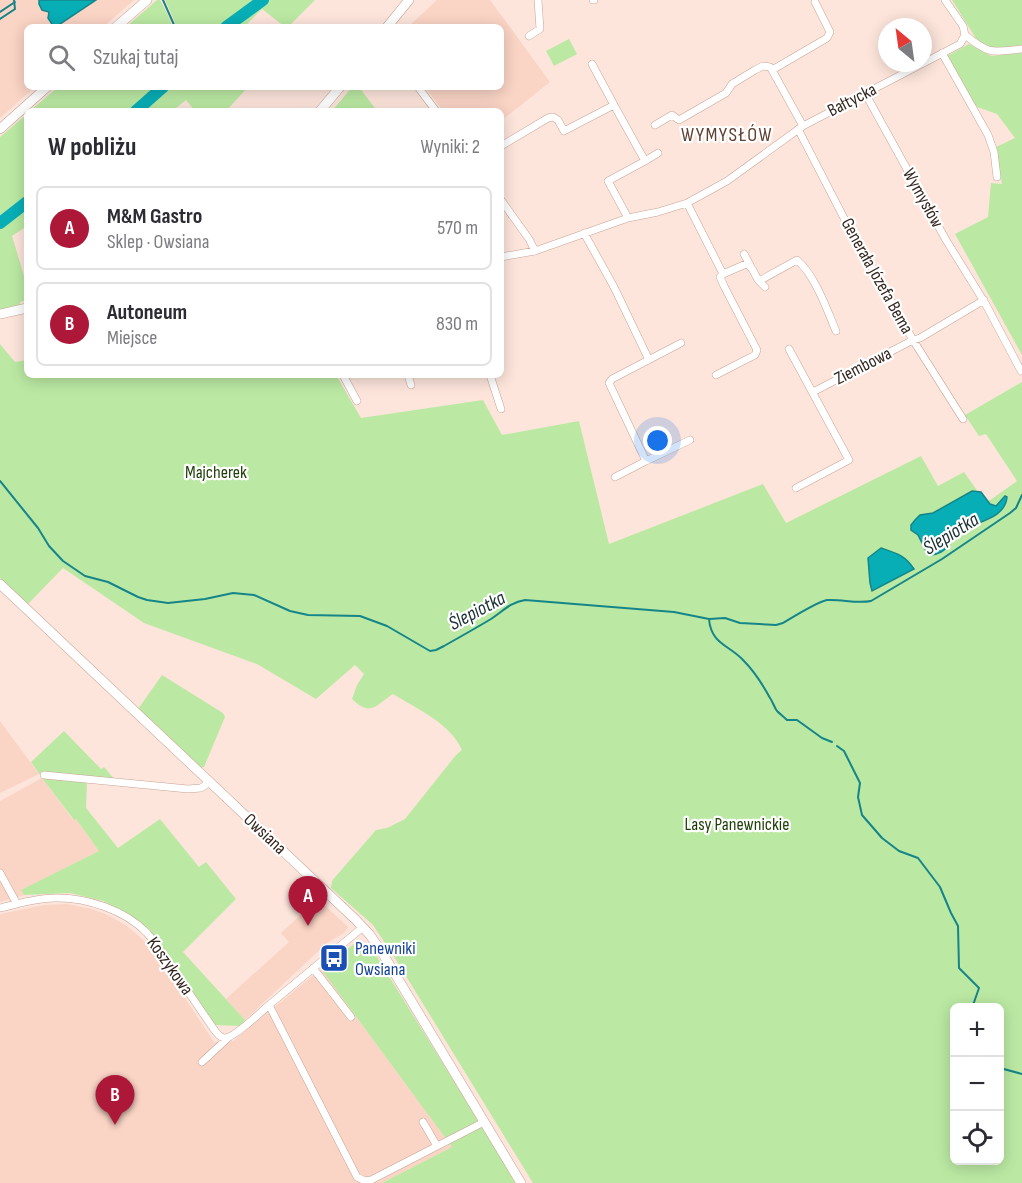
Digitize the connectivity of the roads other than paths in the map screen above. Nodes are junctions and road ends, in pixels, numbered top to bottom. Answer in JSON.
{"nodes":[{"id":1,"x":147,"y":0,"type":"edge"},
{"id":2,"x":409,"y":0,"type":"edge"},
{"id":3,"x":538,"y":0,"type":"edge"},
{"id":4,"x":945,"y":0,"type":"edge"},
{"id":5,"x":815,"y":2,"type":"dead end"},
{"id":6,"x":119,"y":24,"type":"edge"},
{"id":7,"x":389,"y":24,"type":"edge"},
{"id":8,"x":965,"y":35,"type":"junction"},
{"id":9,"x":529,"y":36,"type":"dead end"},
{"id":10,"x":1022,"y":50,"type":"edge"},
{"id":11,"x":942,"y":53,"type":"junction"},
{"id":12,"x":592,"y":64,"type":"dead end"},
{"id":13,"x":772,"y":70,"type":"junction"},
{"id":14,"x":44,"y":90,"type":"edge"},
{"id":15,"x":338,"y":90,"type":"edge"},
{"id":16,"x":420,"y":90,"type":"edge"},
{"id":17,"x":865,"y":93,"type":"junction"},
{"id":18,"x":614,"y":105,"type":"junction"},
{"id":19,"x":322,"y":108,"type":"edge"},
{"id":20,"x":434,"y":108,"type":"edge"},
{"id":21,"x":655,"y":125,"type":"dead end"},
{"id":22,"x":800,"y":128,"type":"junction"},
{"id":23,"x":0,"y":129,"type":"edge"},
{"id":24,"x":504,"y":144,"type":"edge"},
{"id":25,"x":658,"y":153,"type":"dead end"},
{"id":26,"x":645,"y":161,"type":"junction"},
{"id":27,"x":997,"y":177,"type":"dead end"},
{"id":28,"x":687,"y":203,"type":"junction"},
{"id":29,"x":504,"y":204,"type":"edge"},
{"id":30,"x":628,"y":218,"type":"junction"},
{"id":31,"x":584,"y":233,"type":"junction"},
{"id":32,"x":535,"y":251,"type":"junction"},
{"id":33,"x":744,"y":254,"type":"dead end"},
{"id":34,"x":504,"y":256,"type":"edge"},
{"id":35,"x":750,"y":265,"type":"junction"},
{"id":36,"x":723,"y":273,"type":"junction"},
{"id":37,"x":759,"y":281,"type":"junction"},
{"id":38,"x":765,"y":287,"type":"dead end"},
{"id":39,"x":984,"y":300,"type":"junction"},
{"id":40,"x":24,"y":309,"type":"edge"},
{"id":41,"x":0,"y":314,"type":"edge"},
{"id":42,"x":836,"y":331,"type":"dead end"},
{"id":43,"x":913,"y":339,"type":"junction"},
{"id":44,"x":681,"y":343,"type":"dead end"},
{"id":45,"x":789,"y":349,"type":"dead end"},
{"id":46,"x":650,"y":360,"type":"junction"},
{"id":47,"x":1021,"y":371,"type":"edge"},
{"id":48,"x":716,"y":375,"type":"dead end"},
{"id":49,"x":345,"y":378,"type":"edge"},
{"id":50,"x":409,"y":378,"type":"edge"},
{"id":51,"x":491,"y":378,"type":"edge"},
{"id":52,"x":411,"y":385,"type":"dead end"},
{"id":53,"x":813,"y":392,"type":"junction"},
{"id":54,"x":357,"y":401,"type":"dead end"},
{"id":55,"x":501,"y":409,"type":"dead end"},
{"id":56,"x":963,"y":419,"type":"dead end"},
{"id":57,"x":690,"y":440,"type":"dead end"},
{"id":58,"x":646,"y":461,"type":"junction"},
{"id":59,"x":615,"y":477,"type":"dead end"},
{"id":60,"x":796,"y":488,"type":"dead end"},
{"id":61,"x":0,"y":584,"type":"edge"},
{"id":62,"x":44,"y":775,"type":"dead end"},
{"id":63,"x":210,"y":782,"type":"junction"},
{"id":64,"x":0,"y":873,"type":"edge"},
{"id":65,"x":17,"y":904,"type":"junction"},
{"id":66,"x":0,"y":908,"type":"edge"},
{"id":67,"x":363,"y":927,"type":"junction"},
{"id":68,"x":313,"y":968,"type":"junction"},
{"id":69,"x":269,"y":1005,"type":"junction"},
{"id":70,"x":351,"y":1017,"type":"dead end"},
{"id":71,"x":226,"y":1037,"type":"junction"},
{"id":72,"x":202,"y":1062,"type":"dead end"},
{"id":73,"x":423,"y":1122,"type":"dead end"},
{"id":74,"x":484,"y":1122,"type":"junction"},
{"id":75,"x":437,"y":1146,"type":"junction"},
{"id":76,"x":521,"y":1183,"type":"edge"}],
"edges":[{"from":1,"to":6,"type":"street"},
{"from":2,"to":7,"type":"street"},
{"from":3,"to":9,"type":"street"},
{"from":4,"to":8,"type":"street"},
{"from":5,"to":13,"type":"street"},
{"from":8,"to":10,"type":"street"},
{"from":8,"to":11,"type":"street","name":"Bałtycka"},
{"from":11,"to":17,"type":"street","name":"Bałtycka"},
{"from":11,"to":27,"type":"street"},
{"from":12,"to":18,"type":"street"},
{"from":13,"to":21,"type":"street"},
{"from":13,"to":22,"type":"street","name":"Generała Józefa Bema"},
{"from":14,"to":23,"type":"street"},
{"from":15,"to":19,"type":"street"},
{"from":16,"to":20,"type":"street"},
{"from":17,"to":22,"type":"street","name":"Bałtycka"},
{"from":17,"to":39,"type":"street","name":"Wymysłów"},
{"from":18,"to":24,"type":"street"},
{"from":18,"to":26,"type":"street"},
{"from":22,"to":28,"type":"street","name":"Bałtycka"},
{"from":22,"to":43,"type":"street","name":"Generała Józefa Bema"},
{"from":25,"to":26,"type":"street"},
{"from":26,"to":30,"type":"street"},
{"from":28,"to":30,"type":"street","name":"Bałtycka"},
{"from":28,"to":36,"type":"street"},
{"from":29,"to":32,"type":"street"},
{"from":30,"to":31,"type":"street","name":"Bałtycka"},
{"from":31,"to":32,"type":"street","name":"Bałtycka"},
{"from":31,"to":46,"type":"street"},
{"from":32,"to":34,"type":"street","name":"Bałtycka"},
{"from":33,"to":35,"type":"street"},
{"from":35,"to":36,"type":"street"},
{"from":35,"to":37,"type":"street"},
{"from":36,"to":48,"type":"street"},
{"from":37,"to":38,"type":"street"},
{"from":37,"to":42,"type":"street"},
{"from":39,"to":43,"type":"street"},
{"from":39,"to":47,"type":"street","name":"Wymysłów"},
{"from":40,"to":41,"type":"street"},
{"from":43,"to":53,"type":"street","name":"Ziembowa"},
{"from":43,"to":56,"type":"street","name":"Generała Józefa Bema"},
{"from":44,"to":46,"type":"street"},
{"from":45,"to":53,"type":"street","name":"Ziembowa"},
{"from":46,"to":58,"type":"street"},
{"from":49,"to":54,"type":"street"},
{"from":50,"to":52,"type":"street"},
{"from":51,"to":55,"type":"street"},
{"from":53,"to":60,"type":"street","name":"Ziembowa"},
{"from":57,"to":58,"type":"street"},
{"from":58,"to":59,"type":"street"},
{"from":61,"to":63,"type":"street","name":"Owsiana"},
{"from":62,"to":63,"type":"street"},
{"from":63,"to":67,"type":"street","name":"Owsiana"},
{"from":64,"to":65,"type":"street"},
{"from":65,"to":66,"type":"street","name":"Koszykowa"},
{"from":65,"to":71,"type":"street","name":"Koszykowa"},
{"from":67,"to":68,"type":"street"},
{"from":67,"to":74,"type":"street","name":"Owsiana"},
{"from":68,"to":69,"type":"street"},
{"from":68,"to":70,"type":"street"},
{"from":69,"to":71,"type":"street"},
{"from":69,"to":75,"type":"street"},
{"from":71,"to":72,"type":"street"},
{"from":73,"to":75,"type":"street"},
{"from":74,"to":75,"type":"street"},
{"from":74,"to":76,"type":"street","name":"Owsiana"}]}
